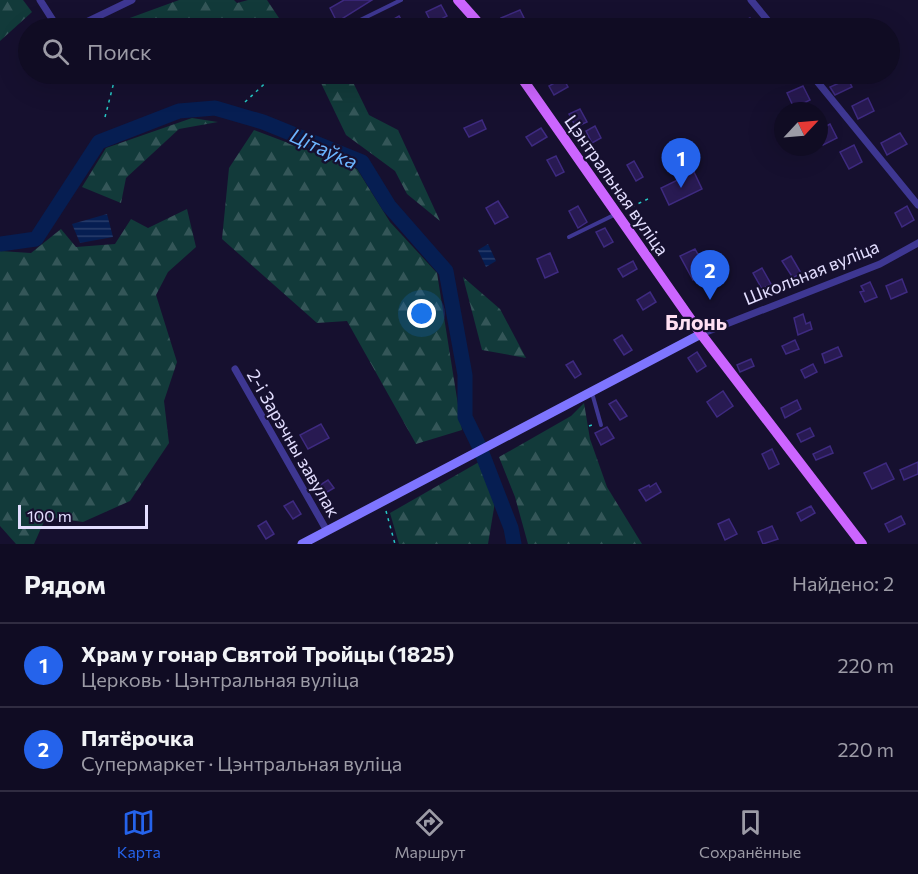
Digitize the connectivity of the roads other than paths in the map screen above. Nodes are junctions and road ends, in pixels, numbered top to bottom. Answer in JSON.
{"nodes":[{"id":1,"x":40,"y":0,"type":"edge"},
{"id":2,"x":132,"y":0,"type":"edge"},
{"id":3,"x":401,"y":0,"type":"edge"},
{"id":4,"x":458,"y":0,"type":"edge"},
{"id":5,"x":751,"y":0,"type":"edge"},
{"id":6,"x":51,"y":18,"type":"edge"},
{"id":7,"x":95,"y":18,"type":"edge"},
{"id":8,"x":364,"y":18,"type":"edge"},
{"id":9,"x":474,"y":18,"type":"edge"},
{"id":10,"x":766,"y":18,"type":"edge"},
{"id":11,"x":526,"y":84,"type":"edge"},
{"id":12,"x":819,"y":84,"type":"edge"},
{"id":13,"x":918,"y":205,"type":"edge"},
{"id":14,"x":616,"y":214,"type":"junction"},
{"id":15,"x":569,"y":237,"type":"dead end"},
{"id":16,"x":918,"y":243,"type":"edge"},
{"id":17,"x":701,"y":334,"type":"junction"},
{"id":18,"x":235,"y":369,"type":"dead end"},
{"id":19,"x":590,"y":394,"type":"junction"},
{"id":20,"x":601,"y":425,"type":"dead end"},
{"id":21,"x":327,"y":531,"type":"junction"},
{"id":22,"x":302,"y":544,"type":"edge"},
{"id":23,"x":862,"y":544,"type":"edge"}],
"edges":[{"from":1,"to":6,"type":"street"},
{"from":2,"to":7,"type":"street"},
{"from":3,"to":8,"type":"lane"},
{"from":4,"to":9,"type":"main road"},
{"from":5,"to":10,"type":"street"},
{"from":11,"to":14,"type":"main road","name":"Цэнтральная вуліца"},
{"from":12,"to":13,"type":"street"},
{"from":14,"to":15,"type":"lane"},
{"from":14,"to":17,"type":"main road","name":"Цэнтральная вуліца"},
{"from":16,"to":17,"type":"street","name":"Школьная вуліца"},
{"from":17,"to":19,"type":"main road","name":"Школьная вуліца"},
{"from":17,"to":23,"type":"main road","name":"Цэнтральная вуліца"},
{"from":18,"to":21,"type":"street","name":"2-і Зарэчны завулак"},
{"from":19,"to":20,"type":"lane"},
{"from":19,"to":21,"type":"main road","name":"Школьная вуліца"},
{"from":21,"to":22,"type":"main road","name":"Школьная вуліца"}]}
